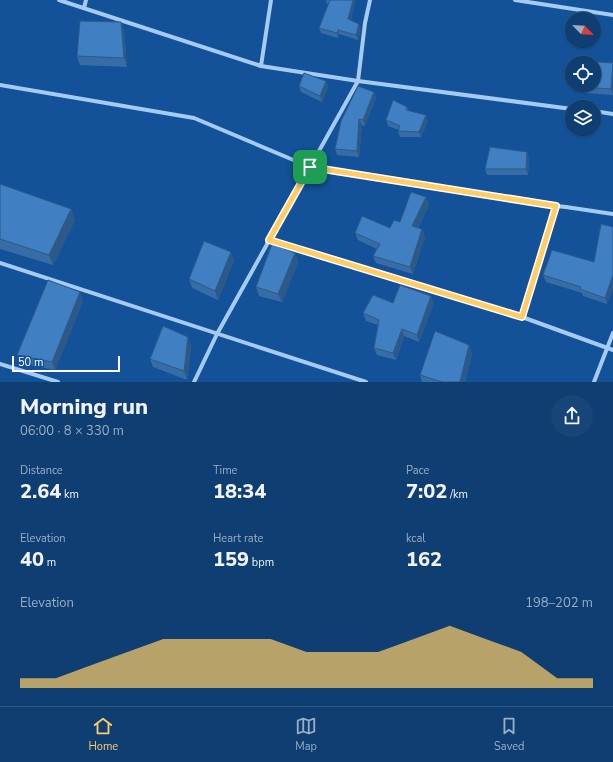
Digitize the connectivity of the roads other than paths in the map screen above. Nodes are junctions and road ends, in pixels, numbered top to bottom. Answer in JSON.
{"nodes":[{"id":1,"x":59,"y":0,"type":"edge"},
{"id":2,"x":86,"y":0,"type":"edge"},
{"id":3,"x":271,"y":0,"type":"edge"},
{"id":4,"x":370,"y":0,"type":"edge"},
{"id":5,"x":514,"y":0,"type":"edge"},
{"id":6,"x":84,"y":8,"type":"junction"},
{"id":7,"x":613,"y":15,"type":"edge"},
{"id":8,"x":261,"y":66,"type":"junction"},
{"id":9,"x":358,"y":81,"type":"junction"},
{"id":10,"x":0,"y":85,"type":"edge"},
{"id":11,"x":565,"y":108,"type":"edge"},
{"id":12,"x":601,"y":113,"type":"edge"},
{"id":13,"x":613,"y":114,"type":"edge"},
{"id":14,"x":310,"y":167,"type":"junction"},
{"id":15,"x":556,"y":206,"type":"junction"},
{"id":16,"x":613,"y":214,"type":"edge"},
{"id":17,"x":269,"y":240,"type":"junction"},
{"id":18,"x":0,"y":263,"type":"edge"},
{"id":19,"x":522,"y":317,"type":"junction"},
{"id":20,"x":613,"y":333,"type":"edge"},
{"id":21,"x":217,"y":334,"type":"junction"},
{"id":22,"x":608,"y":348,"type":"junction"},
{"id":23,"x":613,"y":350,"type":"edge"},
{"id":24,"x":0,"y":364,"type":"edge"},
{"id":25,"x":58,"y":382,"type":"edge"},
{"id":26,"x":194,"y":382,"type":"edge"},
{"id":27,"x":366,"y":382,"type":"edge"},
{"id":28,"x":594,"y":382,"type":"edge"}],
"edges":[{"from":1,"to":6,"type":"street"},
{"from":2,"to":6,"type":"street"},
{"from":3,"to":8,"type":"street"},
{"from":4,"to":9,"type":"street"},
{"from":5,"to":7,"type":"street"},
{"from":6,"to":8,"type":"street"},
{"from":8,"to":9,"type":"street"},
{"from":9,"to":11,"type":"street"},
{"from":9,"to":14,"type":"street"},
{"from":10,"to":14,"type":"street"},
{"from":12,"to":13,"type":"street"},
{"from":14,"to":15,"type":"street"},
{"from":14,"to":17,"type":"street"},
{"from":15,"to":16,"type":"street"},
{"from":15,"to":19,"type":"street"},
{"from":17,"to":19,"type":"street"},
{"from":17,"to":21,"type":"street"},
{"from":18,"to":21,"type":"street"},
{"from":19,"to":22,"type":"street"},
{"from":20,"to":22,"type":"street"},
{"from":21,"to":26,"type":"street"},
{"from":21,"to":27,"type":"street"},
{"from":22,"to":23,"type":"street"},
{"from":22,"to":28,"type":"street"},
{"from":24,"to":25,"type":"street"}]}
